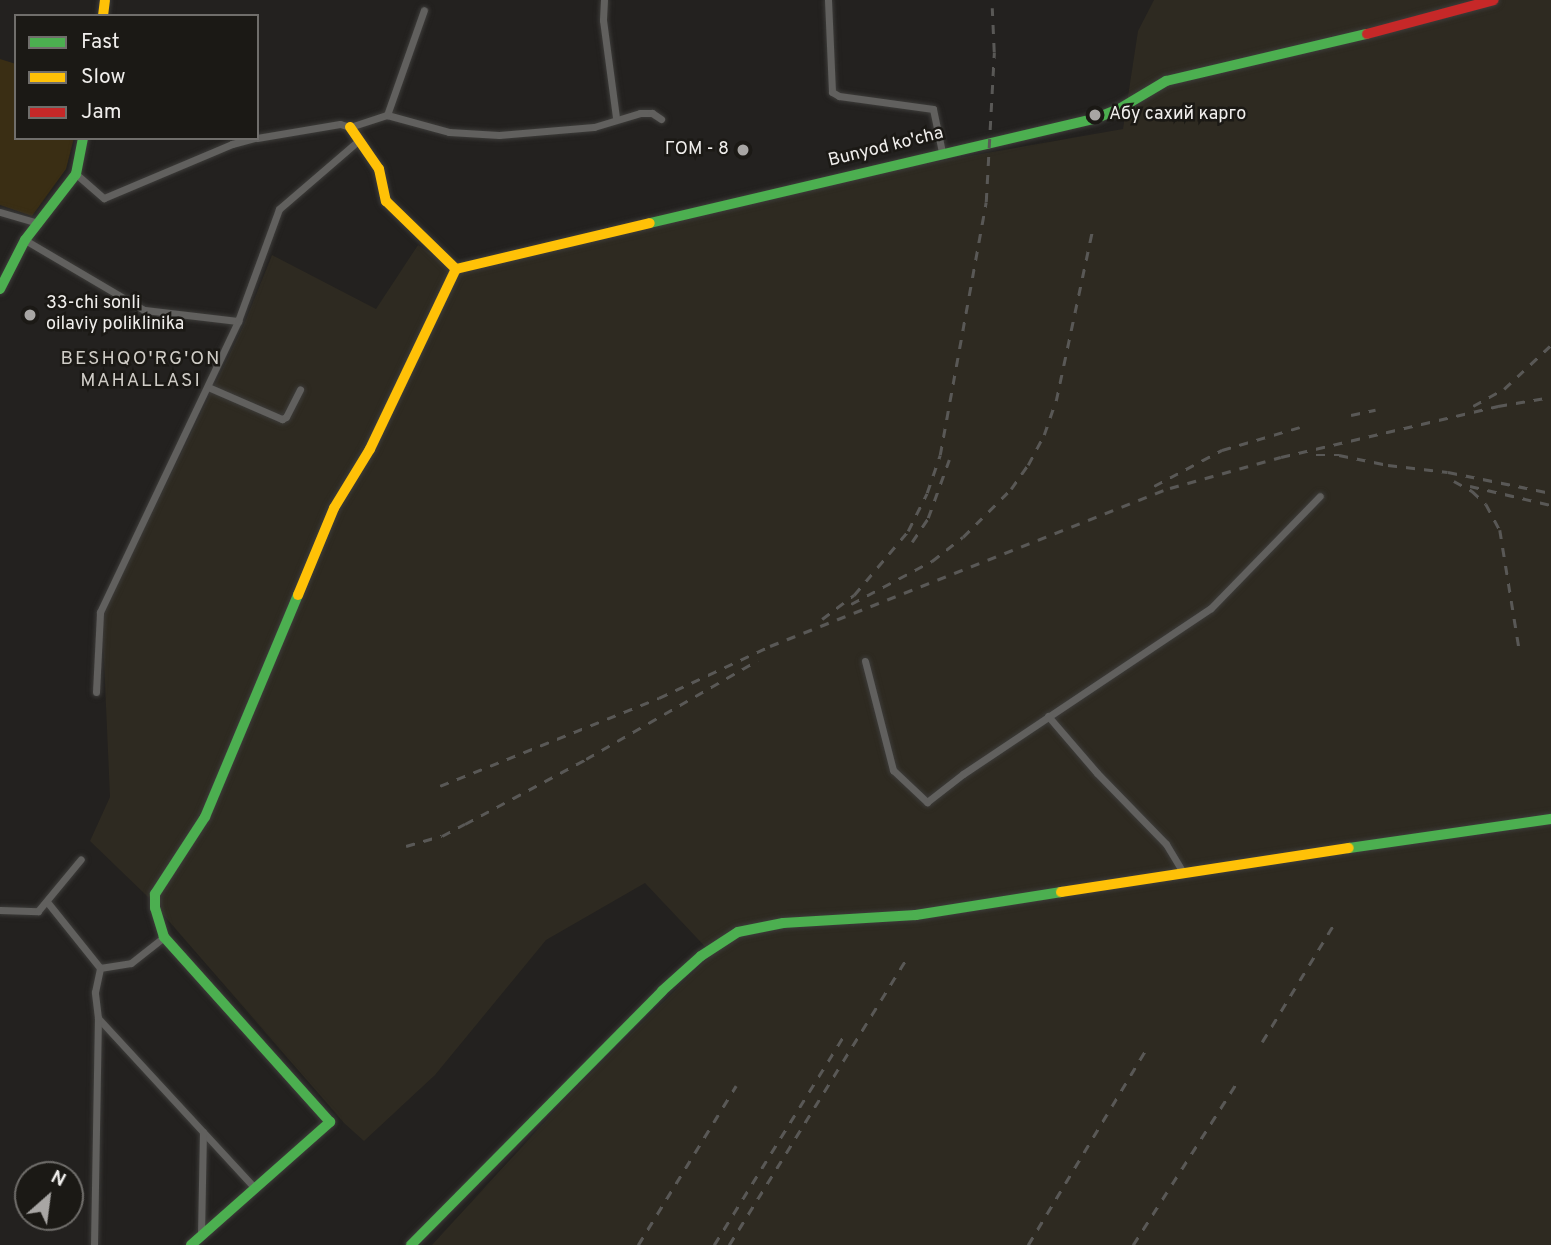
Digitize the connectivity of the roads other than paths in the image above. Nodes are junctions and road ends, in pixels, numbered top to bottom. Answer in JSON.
{"nodes":[{"id":1,"x":604,"y":0,"type":"edge"},
{"id":2,"x":828,"y":0,"type":"edge"},
{"id":3,"x":1494,"y":0,"type":"edge"},
{"id":4,"x":424,"y":10,"type":"dead end"},
{"id":5,"x":387,"y":115,"type":"junction"},
{"id":6,"x":616,"y":118,"type":"junction"},
{"id":7,"x":661,"y":119,"type":"dead end"},
{"id":8,"x":350,"y":127,"type":"junction"},
{"id":9,"x":259,"y":138,"type":"edge"},
{"id":10,"x":83,"y":140,"type":"edge"},
{"id":11,"x":248,"y":140,"type":"edge"},
{"id":12,"x":358,"y":141,"type":"junction"},
{"id":13,"x":942,"y":152,"type":"junction"},
{"id":14,"x":76,"y":174,"type":"junction"},
{"id":15,"x":0,"y":212,"type":"edge"},
{"id":16,"x":38,"y":223,"type":"junction"},
{"id":17,"x":25,"y":240,"type":"junction"},
{"id":18,"x":456,"y":269,"type":"junction"},
{"id":19,"x":0,"y":289,"type":"edge"},
{"id":20,"x":239,"y":321,"type":"junction"},
{"id":21,"x":208,"y":387,"type":"junction"},
{"id":22,"x":300,"y":389,"type":"dead end"},
{"id":23,"x":1320,"y":496,"type":"dead end"},
{"id":24,"x":865,"y":661,"type":"dead end"},
{"id":25,"x":96,"y":692,"type":"dead end"},
{"id":26,"x":1048,"y":716,"type":"junction"},
{"id":27,"x":1551,"y":819,"type":"edge"},
{"id":28,"x":81,"y":859,"type":"dead end"},
{"id":29,"x":1183,"y":872,"type":"junction"},
{"id":30,"x":48,"y":903,"type":"junction"},
{"id":31,"x":0,"y":910,"type":"edge"},
{"id":32,"x":164,"y":937,"type":"junction"},
{"id":33,"x":100,"y":968,"type":"junction"},
{"id":34,"x":98,"y":1018,"type":"junction"},
{"id":35,"x":203,"y":1132,"type":"junction"},
{"id":36,"x":254,"y":1187,"type":"junction"},
{"id":37,"x":201,"y":1235,"type":"junction"},
{"id":38,"x":94,"y":1245,"type":"edge"},
{"id":39,"x":191,"y":1245,"type":"edge"},
{"id":40,"x":411,"y":1245,"type":"edge"}],
"edges":[{"from":1,"to":6,"type":"street"},
{"from":2,"to":13,"type":"street"},
{"from":3,"to":13,"type":"street","name":"Bunyod ko'cha"},
{"from":4,"to":5,"type":"street"},
{"from":5,"to":6,"type":"street"},
{"from":5,"to":8,"type":"street"},
{"from":6,"to":7,"type":"street"},
{"from":8,"to":9,"type":"street"},
{"from":8,"to":12,"type":"street"},
{"from":10,"to":14,"type":"street"},
{"from":11,"to":14,"type":"street"},
{"from":12,"to":18,"type":"street"},
{"from":12,"to":20,"type":"street"},
{"from":13,"to":18,"type":"street","name":"Bunyod ko'cha"},
{"from":14,"to":16,"type":"street"},
{"from":15,"to":16,"type":"street"},
{"from":16,"to":17,"type":"street"},
{"from":17,"to":19,"type":"street"},
{"from":17,"to":20,"type":"street"},
{"from":18,"to":32,"type":"street"},
{"from":20,"to":21,"type":"street"},
{"from":21,"to":22,"type":"street"},
{"from":21,"to":25,"type":"street"},
{"from":23,"to":26,"type":"street"},
{"from":24,"to":26,"type":"street"},
{"from":26,"to":29,"type":"street"},
{"from":27,"to":29,"type":"street"},
{"from":28,"to":30,"type":"street"},
{"from":29,"to":40,"type":"street"},
{"from":30,"to":31,"type":"street"},
{"from":30,"to":33,"type":"street"},
{"from":32,"to":33,"type":"street"},
{"from":32,"to":36,"type":"street"},
{"from":33,"to":34,"type":"street"},
{"from":34,"to":35,"type":"street"},
{"from":34,"to":38,"type":"street"},
{"from":35,"to":36,"type":"street"},
{"from":35,"to":37,"type":"street"},
{"from":36,"to":37,"type":"street"},
{"from":37,"to":39,"type":"street"}]}
